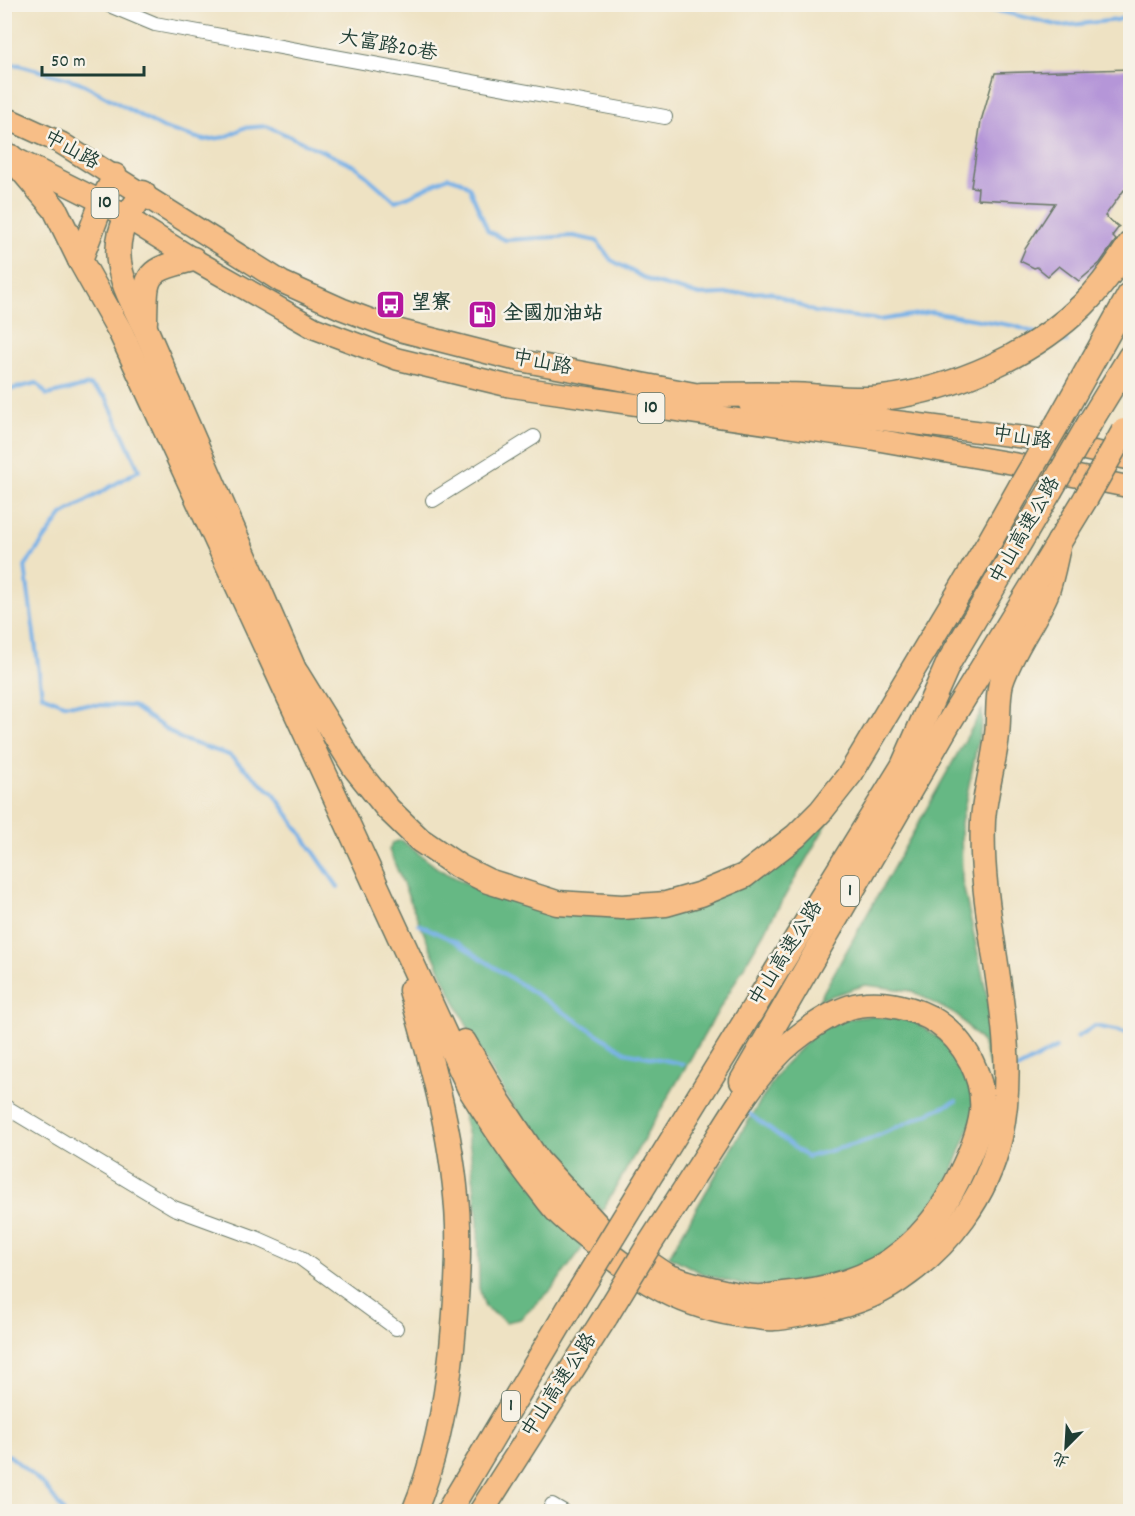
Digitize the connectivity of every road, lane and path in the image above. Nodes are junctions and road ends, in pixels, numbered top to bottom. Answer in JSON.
{"nodes":[{"id":1,"x":107,"y":4,"type":"edge"},
{"id":2,"x":4,"y":117,"type":"edge"},
{"id":3,"x":665,"y":117,"type":"dead end"},
{"id":4,"x":8,"y":155,"type":"edge"},
{"id":5,"x":115,"y":176,"type":"junction"},
{"id":6,"x":143,"y":193,"type":"junction"},
{"id":7,"x":102,"y":202,"type":"junction"},
{"id":8,"x":128,"y":217,"type":"junction"},
{"id":9,"x":1131,"y":244,"type":"edge"},
{"id":10,"x":193,"y":259,"type":"junction"},
{"id":11,"x":80,"y":260,"type":"junction"},
{"id":12,"x":1131,"y":294,"type":"edge"},
{"id":13,"x":146,"y":328,"type":"junction"},
{"id":14,"x":1131,"y":357,"type":"edge"},
{"id":15,"x":701,"y":395,"type":"junction"},
{"id":16,"x":1127,"y":426,"type":"edge"},
{"id":17,"x":534,"y":437,"type":"dead end"},
{"id":18,"x":1131,"y":459,"type":"edge"},
{"id":19,"x":1131,"y":487,"type":"edge"},
{"id":20,"x":433,"y":500,"type":"dead end"},
{"id":21,"x":1059,"y":542,"type":"junction"},
{"id":22,"x":297,"y":675,"type":"junction"},
{"id":23,"x":395,"y":927,"type":"junction"},
{"id":24,"x":4,"y":1106,"type":"edge"},
{"id":25,"x":649,"y":1245,"type":"junction"},
{"id":26,"x":396,"y":1328,"type":"dead end"},
{"id":27,"x":414,"y":1512,"type":"edge"},
{"id":28,"x":448,"y":1512,"type":"edge"},
{"id":29,"x":481,"y":1512,"type":"edge"}],
"edges":[{"from":1,"to":3,"type":"street","name":"大富路20巷"},
{"from":2,"to":5,"type":"main road","name":"中山路","number":"10"},
{"from":4,"to":7,"type":"main road","name":"中山路","number":"10"},
{"from":4,"to":11,"type":"highway"},
{"from":5,"to":6,"type":"main road","name":"中山路","number":"10"},
{"from":5,"to":7,"type":"highway"},
{"from":6,"to":8,"type":"highway"},
{"from":6,"to":15,"type":"main road","name":"中山路","number":"10"},
{"from":7,"to":8,"type":"main road","name":"中山路","number":"10"},
{"from":7,"to":11,"type":"highway"},
{"from":8,"to":10,"type":"main road","name":"中山路","number":"10"},
{"from":8,"to":13,"type":"highway"},
{"from":9,"to":15,"type":"highway"},
{"from":10,"to":13,"type":"highway"},
{"from":10,"to":19,"type":"main road","name":"中山路","number":"10"},
{"from":11,"to":23,"type":"highway"},
{"from":12,"to":22,"type":"highway","bridge":true},
{"from":13,"to":22,"type":"highway"},
{"from":14,"to":28,"type":"highway","name":"中山高速公路","number":"1","bridge":true},
{"from":15,"to":18,"type":"main road","name":"中山路","number":"10"},
{"from":16,"to":21,"type":"highway","name":"中山高速公路","number":"1","bridge":true},
{"from":17,"to":20,"type":"street"},
{"from":21,"to":23,"type":"highway"},
{"from":21,"to":25,"type":"highway","name":"中山高速公路","number":"1"},
{"from":22,"to":25,"type":"highway"},
{"from":23,"to":27,"type":"highway"},
{"from":24,"to":26,"type":"street"},
{"from":25,"to":29,"type":"highway","name":"中山高速公路","number":"1","bridge":true}]}
